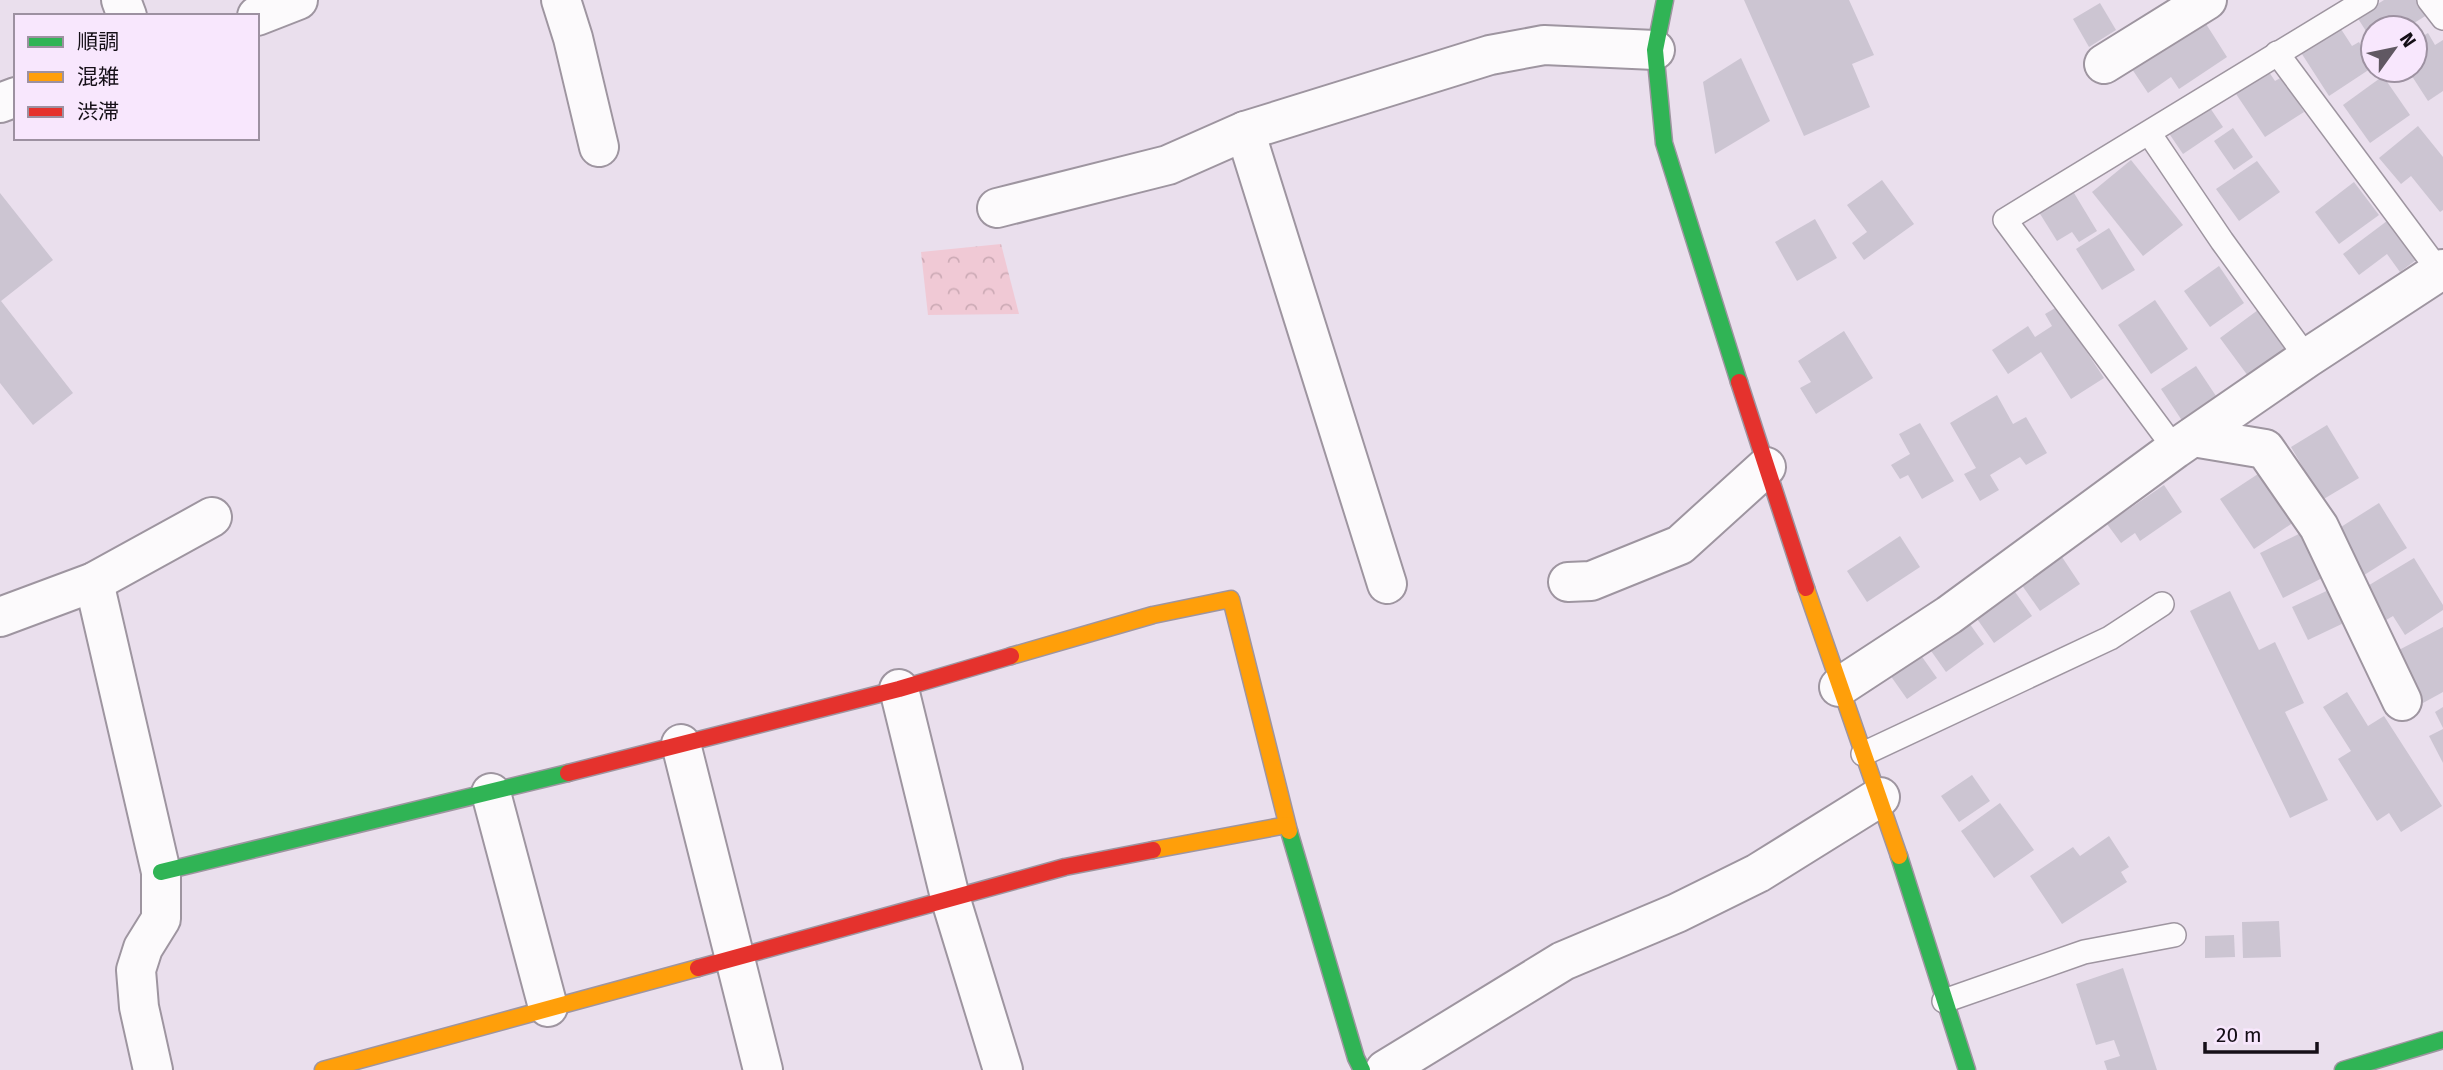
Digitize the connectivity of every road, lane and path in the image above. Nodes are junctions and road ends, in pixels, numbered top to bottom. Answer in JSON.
{"nodes":[{"id":1,"x":298,"y":0,"type":"edge"},
{"id":2,"x":561,"y":0,"type":"edge"},
{"id":3,"x":1665,"y":0,"type":"edge"},
{"id":4,"x":2207,"y":0,"type":"edge"},
{"id":5,"x":2366,"y":0,"type":"edge"},
{"id":6,"x":2429,"y":0,"type":"edge"},
{"id":7,"x":259,"y":15,"type":"edge"},
{"id":8,"x":2443,"y":19,"type":"edge"},
{"id":9,"x":1655,"y":50,"type":"junction"},
{"id":10,"x":2277,"y":53,"type":"junction"},
{"id":11,"x":2104,"y":64,"type":"dead end"},
{"id":12,"x":1245,"y":131,"type":"junction"},
{"id":13,"x":2149,"y":133,"type":"junction"},
{"id":14,"x":599,"y":147,"type":"dead end"},
{"id":15,"x":998,"y":208,"type":"dead end"},
{"id":16,"x":2441,"y":270,"type":"edge"},
{"id":17,"x":2307,"y":358,"type":"junction"},
{"id":18,"x":2184,"y":443,"type":"junction"},
{"id":19,"x":1766,"y":467,"type":"junction"},
{"id":20,"x":212,"y":517,"type":"dead end"},
{"id":21,"x":94,"y":582,"type":"junction"},
{"id":22,"x":1568,"y":582,"type":"dead end"},
{"id":23,"x":1387,"y":584,"type":"dead end"},
{"id":24,"x":2162,"y":604,"type":"dead end"},
{"id":25,"x":0,"y":617,"type":"edge"},
{"id":26,"x":1839,"y":687,"type":"junction"},
{"id":27,"x":899,"y":689,"type":"junction"},
{"id":28,"x":2402,"y":701,"type":"dead end"},
{"id":29,"x":681,"y":744,"type":"junction"},
{"id":30,"x":1863,"y":754,"type":"junction"},
{"id":31,"x":491,"y":793,"type":"junction"},
{"id":32,"x":1880,"y":797,"type":"junction"},
{"id":33,"x":1287,"y":825,"type":"junction"},
{"id":34,"x":161,"y":872,"type":"junction"},
{"id":35,"x":950,"y":897,"type":"junction"},
{"id":36,"x":2174,"y":934,"type":"dead end"},
{"id":37,"x":733,"y":957,"type":"junction"},
{"id":38,"x":1944,"y":1001,"type":"junction"},
{"id":39,"x":548,"y":1007,"type":"junction"},
{"id":40,"x":2443,"y":1040,"type":"edge"},
{"id":41,"x":153,"y":1070,"type":"edge"},
{"id":42,"x":323,"y":1070,"type":"edge"},
{"id":43,"x":763,"y":1070,"type":"edge"},
{"id":44,"x":1003,"y":1070,"type":"edge"},
{"id":45,"x":1362,"y":1070,"type":"edge"},
{"id":46,"x":1385,"y":1070,"type":"edge"},
{"id":47,"x":1968,"y":1070,"type":"edge"},
{"id":48,"x":2343,"y":1070,"type":"edge"}],
"edges":[{"from":1,"to":7,"type":"street"},
{"from":2,"to":14,"type":"street"},
{"from":3,"to":9,"type":"street"},
{"from":4,"to":11,"type":"street"},
{"from":5,"to":10,"type":"lane"},
{"from":6,"to":8,"type":"lane"},
{"from":9,"to":12,"type":"street"},
{"from":9,"to":19,"type":"street"},
{"from":10,"to":13,"type":"lane"},
{"from":10,"to":16,"type":"lane"},
{"from":12,"to":15,"type":"street"},
{"from":12,"to":23,"type":"street"},
{"from":13,"to":17,"type":"lane"},
{"from":13,"to":18,"type":"lane"},
{"from":16,"to":17,"type":"street"},
{"from":17,"to":18,"type":"street"},
{"from":18,"to":26,"type":"street"},
{"from":18,"to":28,"type":"street"},
{"from":19,"to":22,"type":"street"},
{"from":19,"to":26,"type":"street"},
{"from":20,"to":21,"type":"street"},
{"from":21,"to":25,"type":"street"},
{"from":21,"to":34,"type":"street"},
{"from":24,"to":30,"type":"lane"},
{"from":26,"to":30,"type":"street"},
{"from":27,"to":29,"type":"street"},
{"from":27,"to":33,"type":"street"},
{"from":27,"to":35,"type":"street"},
{"from":29,"to":31,"type":"street"},
{"from":29,"to":37,"type":"street"},
{"from":30,"to":32,"type":"street"},
{"from":31,"to":34,"type":"street"},
{"from":31,"to":39,"type":"street"},
{"from":32,"to":38,"type":"street"},
{"from":32,"to":46,"type":"street"},
{"from":33,"to":35,"type":"street"},
{"from":33,"to":45,"type":"street"},
{"from":34,"to":41,"type":"street"},
{"from":35,"to":37,"type":"street"},
{"from":35,"to":44,"type":"street"},
{"from":36,"to":38,"type":"lane"},
{"from":37,"to":39,"type":"street"},
{"from":37,"to":43,"type":"street"},
{"from":38,"to":47,"type":"street"},
{"from":39,"to":42,"type":"street"},
{"from":40,"to":48,"type":"street"}]}
